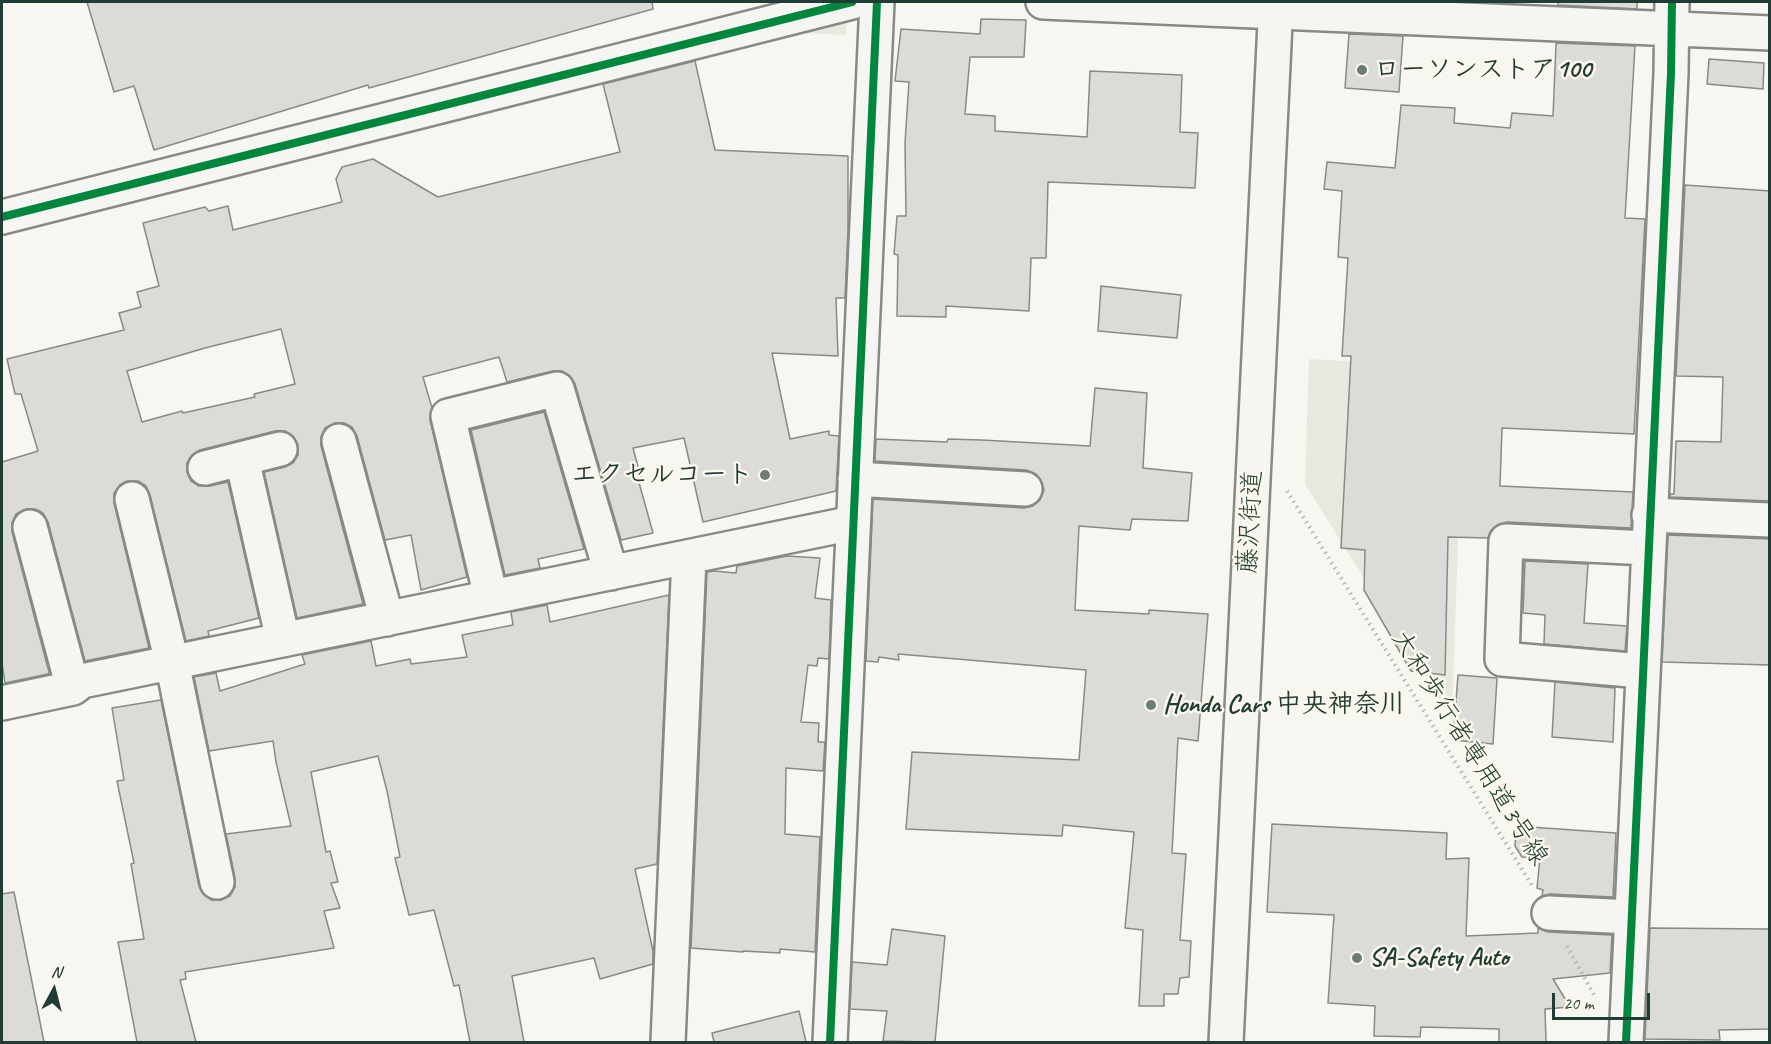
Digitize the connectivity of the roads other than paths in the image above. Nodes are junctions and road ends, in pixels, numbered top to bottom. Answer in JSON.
{"nodes":[{"id":1,"x":852,"y":2,"type":"edge"},
{"id":2,"x":877,"y":2,"type":"edge"},
{"id":3,"x":1043,"y":2,"type":"edge"},
{"id":4,"x":1275,"y":7,"type":"edge"},
{"id":5,"x":1672,"y":15,"type":"edge"},
{"id":6,"x":1770,"y":33,"type":"edge"},
{"id":7,"x":2,"y":217,"type":"edge"},
{"id":8,"x":339,"y":441,"type":"dead end"},
{"id":9,"x":280,"y":449,"type":"dead end"},
{"id":10,"x":242,"y":459,"type":"junction"},
{"id":11,"x":205,"y":468,"type":"dead end"},
{"id":12,"x":855,"y":479,"type":"junction"},
{"id":13,"x":1025,"y":489,"type":"dead end"},
{"id":14,"x":132,"y":499,"type":"dead end"},
{"id":15,"x":1649,"y":515,"type":"junction"},
{"id":16,"x":1770,"y":520,"type":"edge"},
{"id":17,"x":853,"y":522,"type":"junction"},
{"id":18,"x":30,"y":528,"type":"dead end"},
{"id":19,"x":1647,"y":548,"type":"junction"},
{"id":20,"x":689,"y":557,"type":"junction"},
{"id":21,"x":611,"y":573,"type":"junction"},
{"id":22,"x":491,"y":597,"type":"junction"},
{"id":23,"x":387,"y":619,"type":"junction"},
{"id":24,"x":283,"y":640,"type":"junction"},
{"id":25,"x":172,"y":662,"type":"junction"},
{"id":26,"x":1642,"y":670,"type":"junction"},
{"id":27,"x":73,"y":688,"type":"junction"},
{"id":28,"x":2,"y":703,"type":"edge"},
{"id":29,"x":217,"y":882,"type":"dead end"},
{"id":30,"x":1549,"y":913,"type":"road end"},
{"id":31,"x":1631,"y":917,"type":"junction"},
{"id":32,"x":668,"y":1042,"type":"edge"},
{"id":33,"x":830,"y":1042,"type":"edge"},
{"id":34,"x":1226,"y":1042,"type":"edge"},
{"id":35,"x":1626,"y":1042,"type":"edge"}],
"edges":[{"from":1,"to":7,"type":"main road"},
{"from":2,"to":12,"type":"main road"},
{"from":3,"to":4,"type":"main road"},
{"from":4,"to":5,"type":"main road"},
{"from":4,"to":34,"type":"main road","name":"藤沢街道"},
{"from":5,"to":6,"type":"main road"},
{"from":5,"to":15,"type":"main road"},
{"from":8,"to":23,"type":"main road"},
{"from":9,"to":10,"type":"main road"},
{"from":10,"to":11,"type":"main road"},
{"from":10,"to":24,"type":"main road"},
{"from":12,"to":13,"type":"main road"},
{"from":12,"to":17,"type":"main road"},
{"from":14,"to":25,"type":"main road"},
{"from":15,"to":16,"type":"main road"},
{"from":15,"to":19,"type":"main road"},
{"from":17,"to":20,"type":"main road"},
{"from":17,"to":33,"type":"main road"},
{"from":18,"to":27,"type":"main road"},
{"from":19,"to":26,"type":"main road"},
{"from":19,"to":26,"type":"main road"},
{"from":20,"to":21,"type":"main road"},
{"from":20,"to":32,"type":"main road"},
{"from":21,"to":22,"type":"main road"},
{"from":21,"to":22,"type":"main road"},
{"from":22,"to":23,"type":"main road"},
{"from":23,"to":24,"type":"main road"},
{"from":24,"to":25,"type":"main road"},
{"from":25,"to":27,"type":"main road"},
{"from":25,"to":29,"type":"main road"},
{"from":26,"to":31,"type":"main road"},
{"from":27,"to":28,"type":"main road"},
{"from":30,"to":31,"type":"main road"},
{"from":31,"to":35,"type":"main road"}]}
